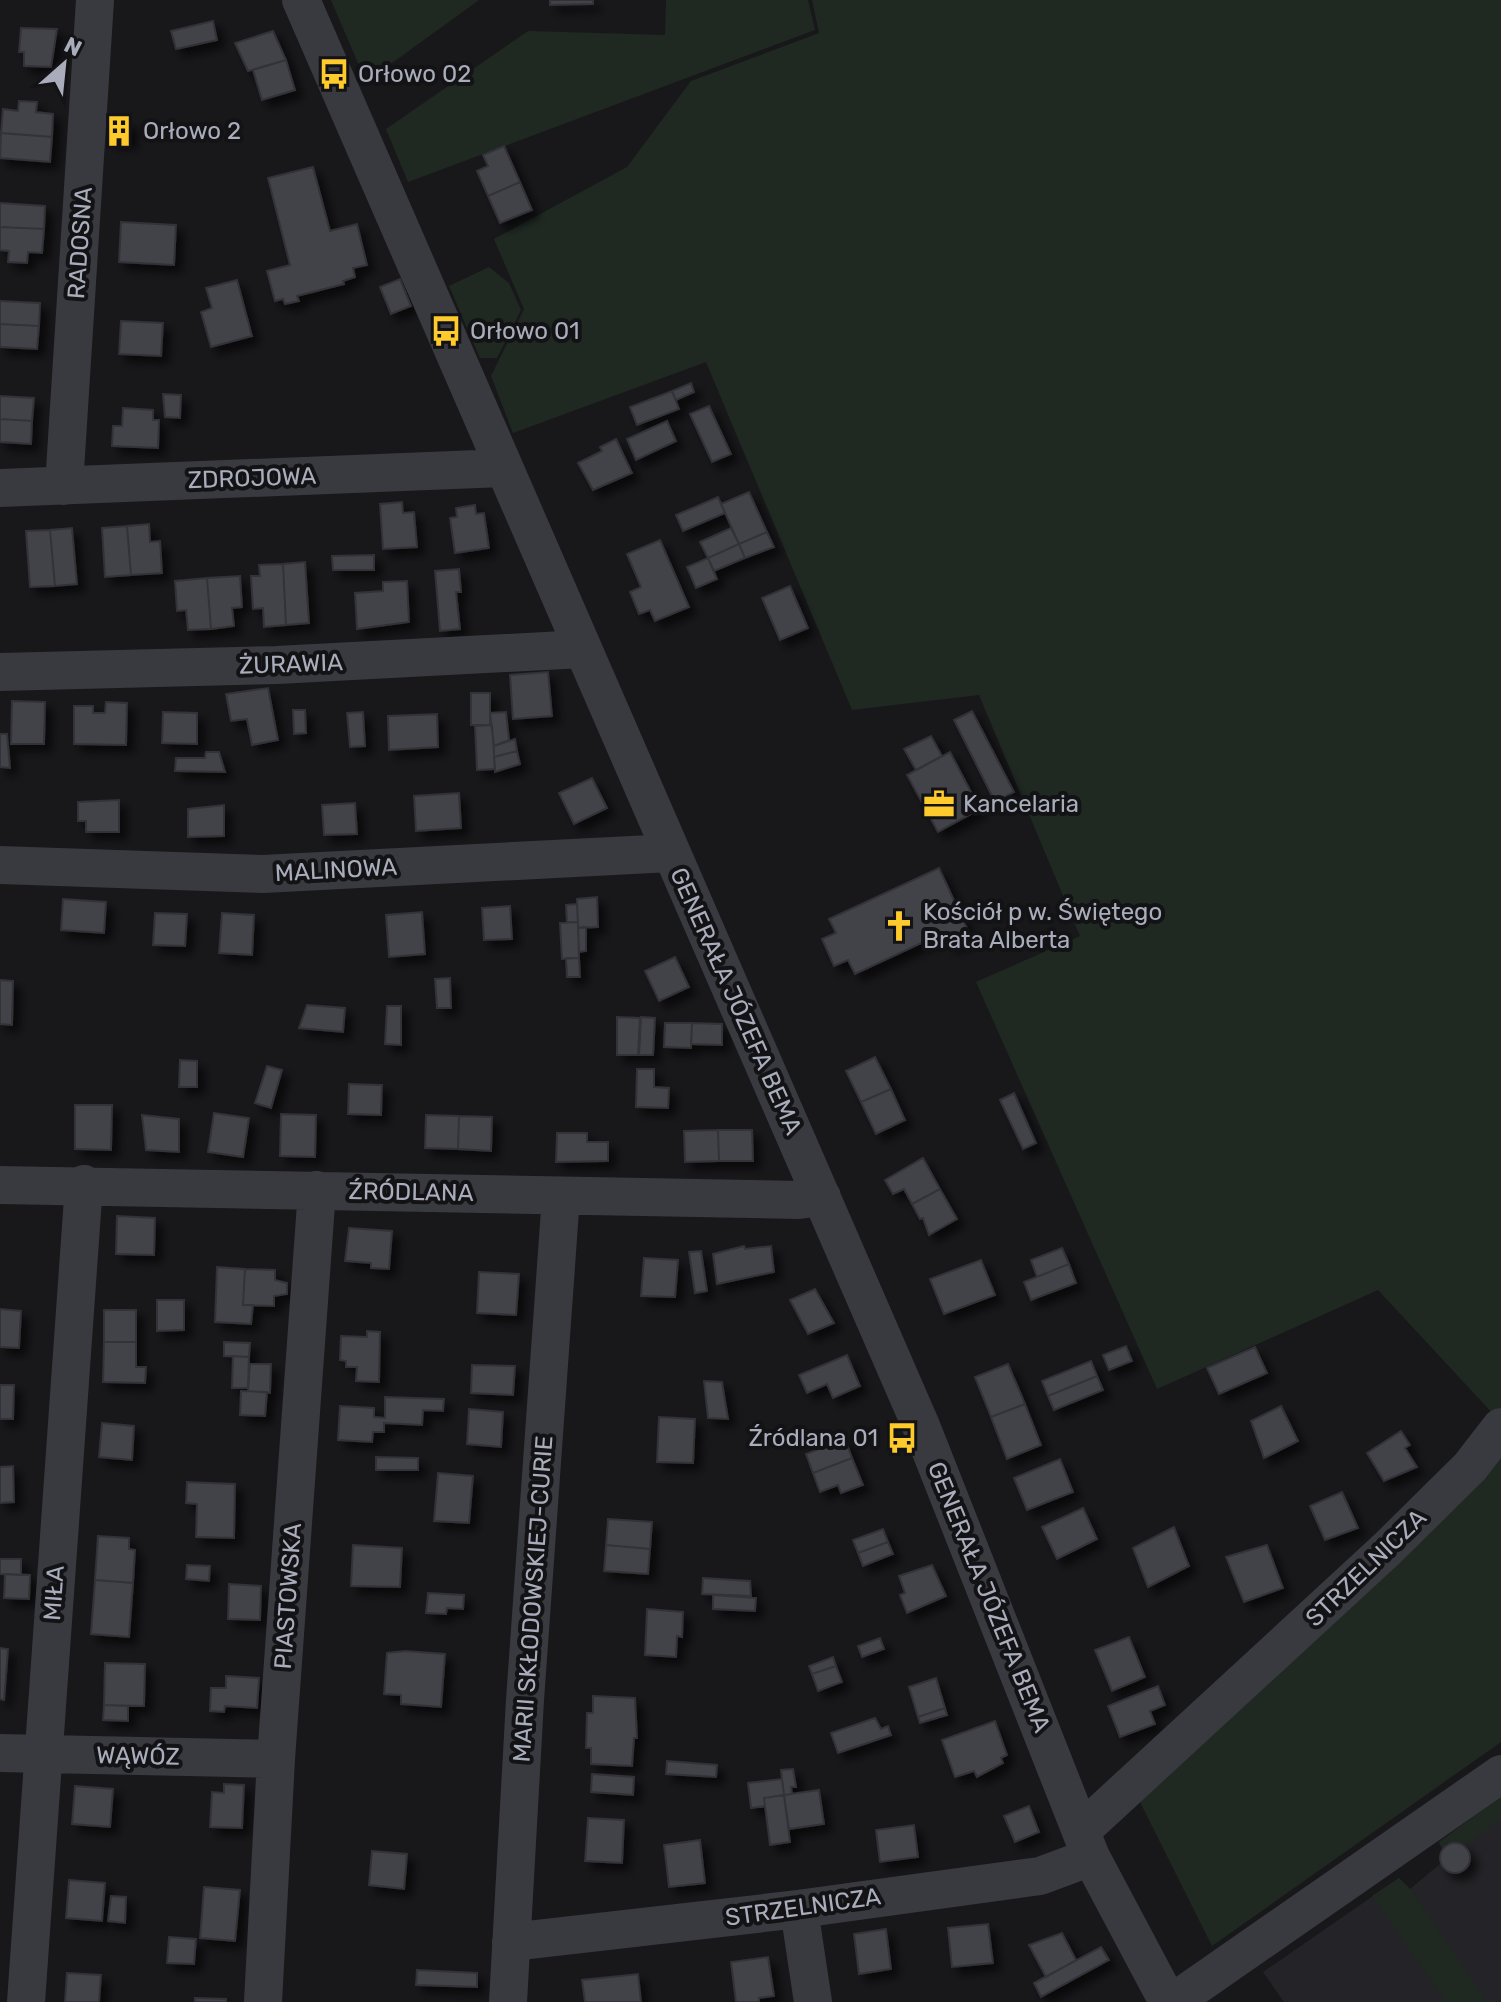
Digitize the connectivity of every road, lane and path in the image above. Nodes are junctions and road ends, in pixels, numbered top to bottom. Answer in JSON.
{"nodes":[{"id":1,"x":95,"y":0,"type":"edge"},
{"id":2,"x":301,"y":0,"type":"edge"},
{"id":3,"x":503,"y":468,"type":"junction"},
{"id":4,"x":64,"y":486,"type":"junction"},
{"id":5,"x":0,"y":488,"type":"edge"},
{"id":6,"x":583,"y":649,"type":"junction"},
{"id":7,"x":0,"y":672,"type":"edge"},
{"id":8,"x":671,"y":853,"type":"junction"},
{"id":9,"x":0,"y":865,"type":"edge"},
{"id":10,"x":84,"y":1184,"type":"junction"},
{"id":11,"x":0,"y":1185,"type":"edge"},
{"id":12,"x":317,"y":1190,"type":"junction"},
{"id":13,"x":561,"y":1196,"type":"junction"},
{"id":14,"x":822,"y":1197,"type":"junction"},
{"id":15,"x":1501,"y":1427,"type":"edge"},
{"id":16,"x":0,"y":1753,"type":"edge"},
{"id":17,"x":42,"y":1754,"type":"junction"},
{"id":18,"x":276,"y":1759,"type":"junction"},
{"id":19,"x":1501,"y":1774,"type":"edge"},
{"id":20,"x":1086,"y":1844,"type":"junction"},
{"id":21,"x":799,"y":1909,"type":"junction"},
{"id":22,"x":511,"y":1942,"type":"junction"},
{"id":23,"x":26,"y":2002,"type":"edge"},
{"id":24,"x":263,"y":2002,"type":"edge"},
{"id":25,"x":508,"y":2002,"type":"edge"},
{"id":26,"x":813,"y":2002,"type":"edge"},
{"id":27,"x":1170,"y":2002,"type":"edge"}],
"edges":[{"from":1,"to":4,"type":"street","name":"RADOSNA"},
{"from":2,"to":3,"type":"street","name":"GENERAŁA JÓZEFA BEMA"},
{"from":3,"to":4,"type":"street","name":"ZDROJOWA"},
{"from":3,"to":6,"type":"street","name":"GENERAŁA JÓZEFA BEMA"},
{"from":4,"to":5,"type":"street","name":"ZDROJOWA"},
{"from":6,"to":7,"type":"street","name":"ŻURAWIA"},
{"from":6,"to":8,"type":"street","name":"GENERAŁA JÓZEFA BEMA"},
{"from":8,"to":9,"type":"street","name":"MALINOWA"},
{"from":8,"to":14,"type":"street","name":"GENERAŁA JÓZEFA BEMA"},
{"from":10,"to":11,"type":"street","name":"ŹRÓDLANA"},
{"from":10,"to":12,"type":"street","name":"ŹRÓDLANA"},
{"from":10,"to":17,"type":"street","name":"MIŁA"},
{"from":12,"to":13,"type":"street","name":"ŹRÓDLANA"},
{"from":12,"to":18,"type":"street","name":"PIASTOWSKA"},
{"from":13,"to":14,"type":"street","name":"ŹRÓDLANA"},
{"from":13,"to":22,"type":"street","name":"MARII SKŁODOWSKIEJ-CURIE"},
{"from":14,"to":20,"type":"street","name":"GENERAŁA JÓZEFA BEMA"},
{"from":15,"to":20,"type":"street","name":"STRZELNICZA"},
{"from":16,"to":17,"type":"street","name":"WĄWÓZ"},
{"from":17,"to":18,"type":"street","name":"WĄWÓZ"},
{"from":17,"to":23,"type":"street","name":"MIŁA"},
{"from":18,"to":24,"type":"street","name":"PIASTOWSKA"},
{"from":19,"to":27,"type":"street"},
{"from":20,"to":21,"type":"street","name":"STRZELNICZA"},
{"from":20,"to":27,"type":"street","name":"GENERAŁA JÓZEFA BEMA"},
{"from":21,"to":22,"type":"street","name":"STRZELNICZA"},
{"from":21,"to":26,"type":"street"},
{"from":22,"to":25,"type":"street","name":"MARII SKŁODOWSKIEJ-CURIE"}]}
